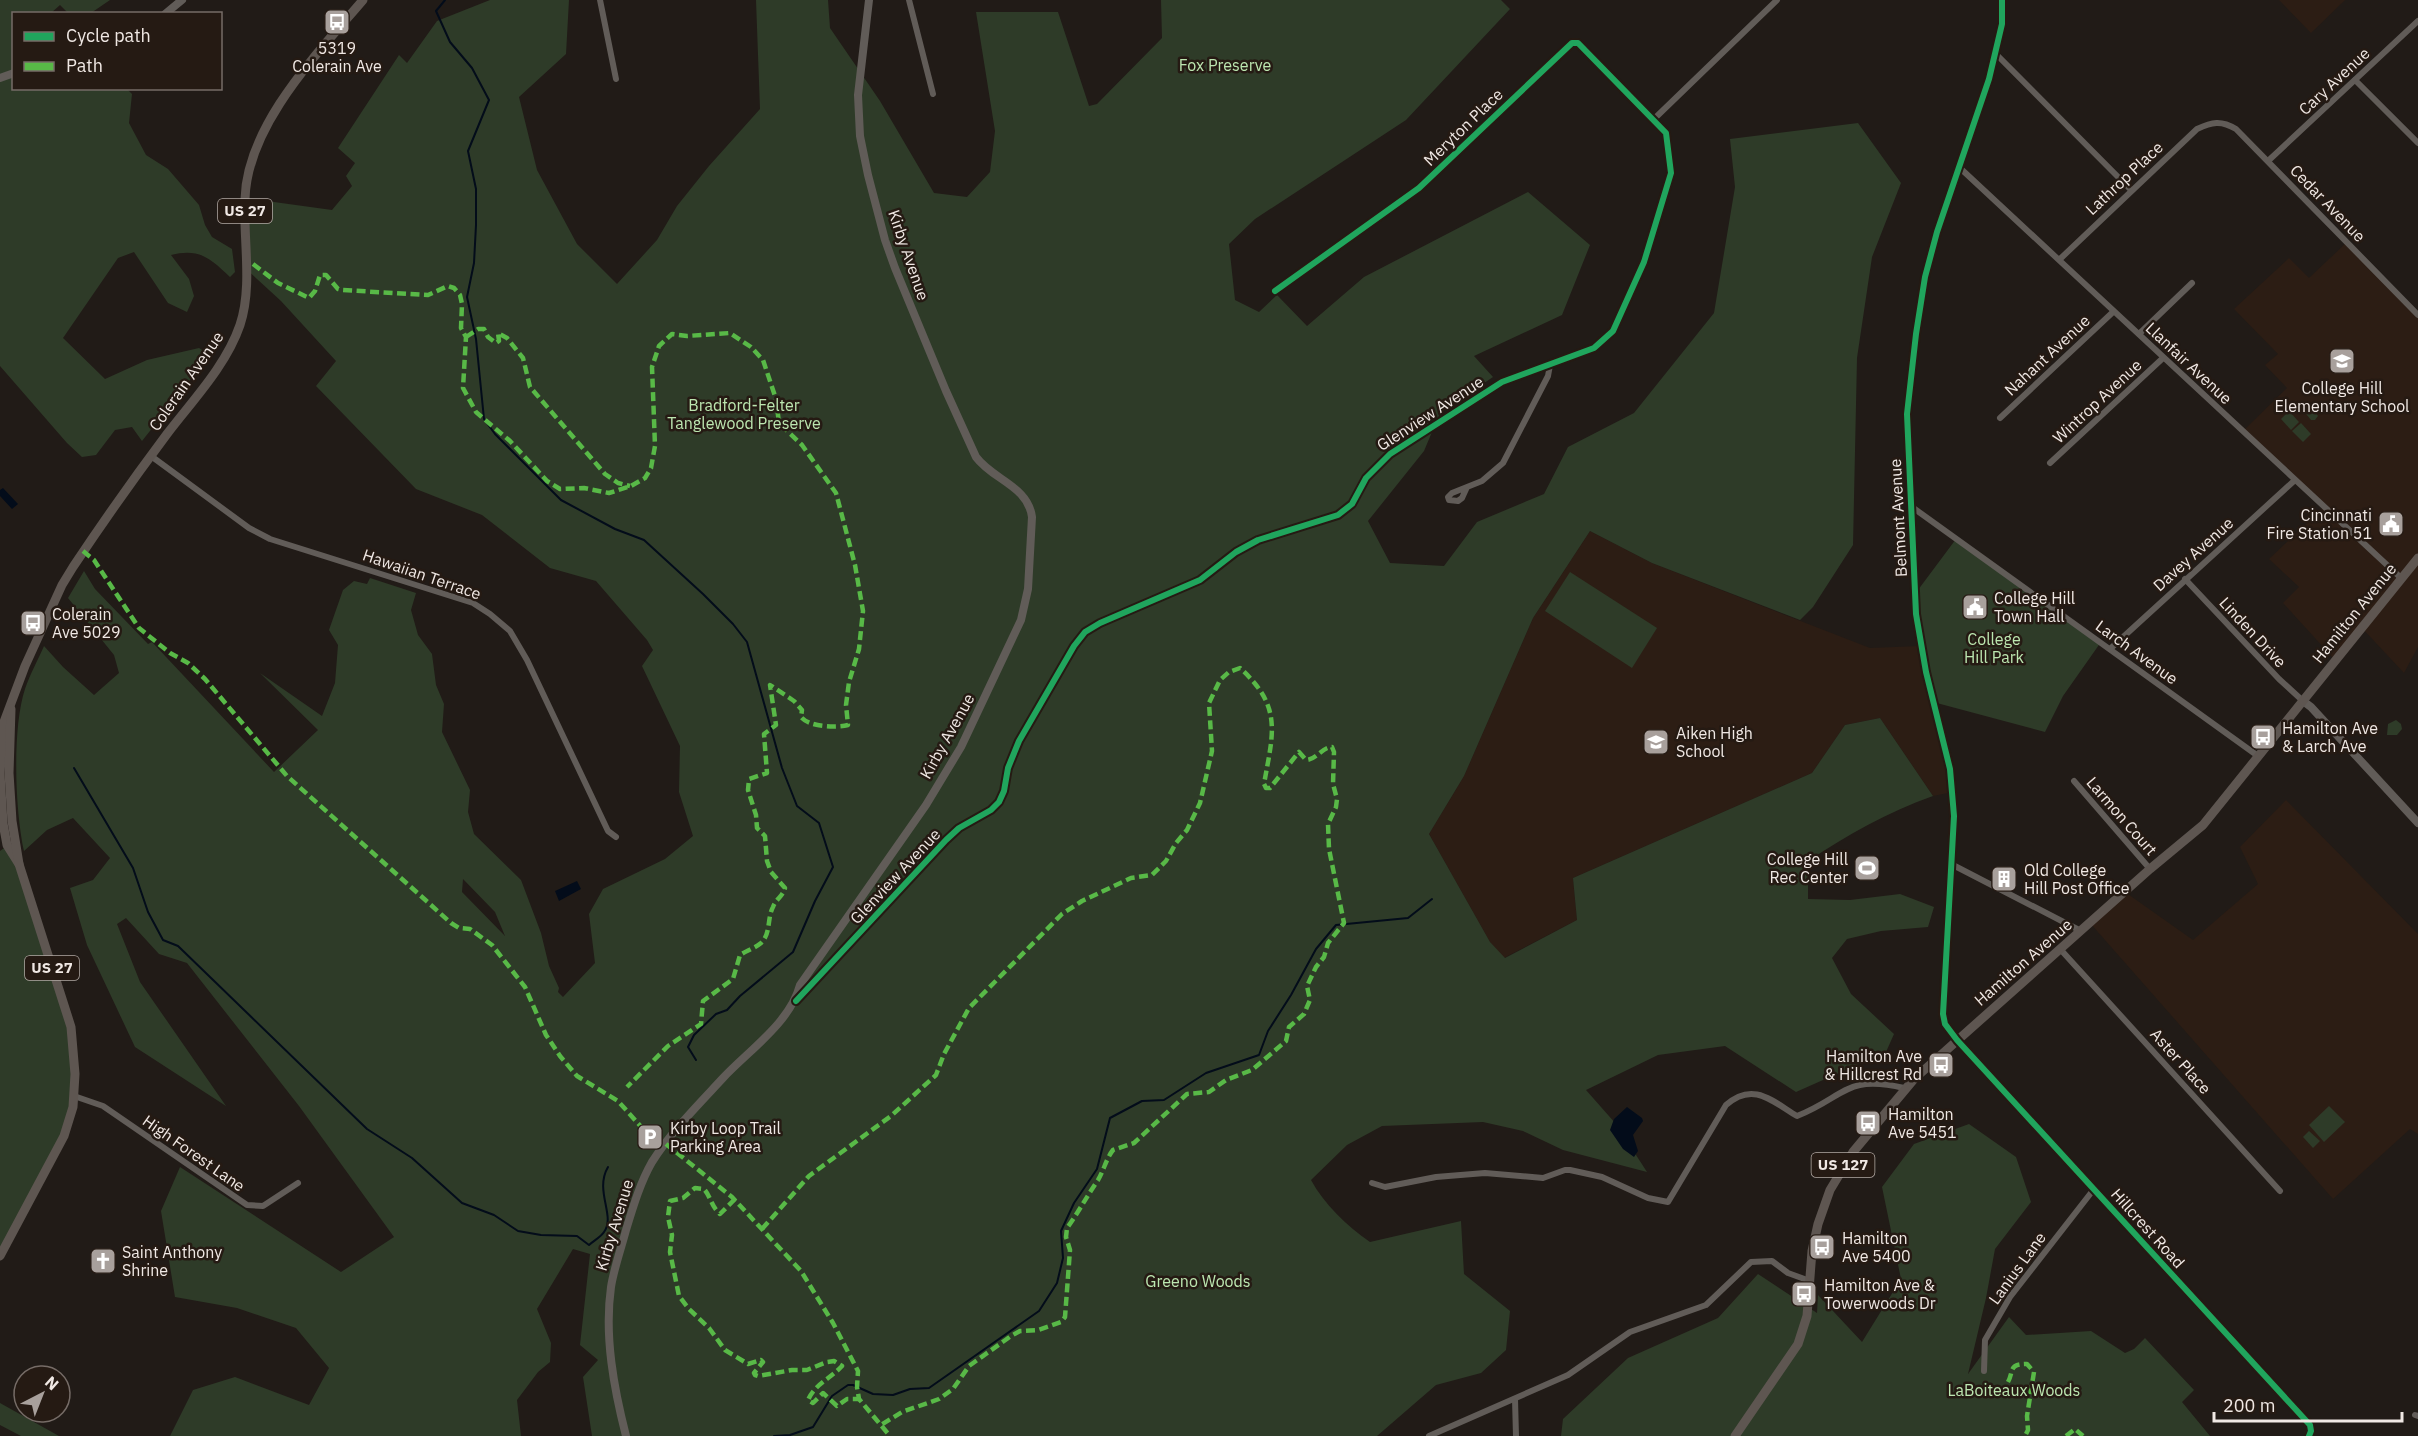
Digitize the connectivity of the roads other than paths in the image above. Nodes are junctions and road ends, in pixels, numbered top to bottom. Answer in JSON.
{"nodes":[{"id":1,"x":182,"y":0,"type":"edge"},
{"id":2,"x":363,"y":0,"type":"edge"},
{"id":3,"x":600,"y":0,"type":"edge"},
{"id":4,"x":870,"y":0,"type":"edge"},
{"id":5,"x":909,"y":0,"type":"edge"},
{"id":6,"x":1777,"y":0,"type":"edge"},
{"id":7,"x":2002,"y":0,"type":"edge"},
{"id":8,"x":167,"y":12,"type":"edge"},
{"id":9,"x":2418,"y":21,"type":"edge"},
{"id":10,"x":1996,"y":54,"type":"junction"},
{"id":11,"x":616,"y":79,"type":"dead end"},
{"id":12,"x":2355,"y":80,"type":"junction"},
{"id":13,"x":933,"y":94,"type":"dead end"},
{"id":14,"x":1654,"y":119,"type":"junction"},
{"id":15,"x":2211,"y":123,"type":"joint"},
{"id":16,"x":2418,"y":143,"type":"edge"},
{"id":17,"x":2268,"y":161,"type":"junction"},
{"id":18,"x":1960,"y":168,"type":"junction"},
{"id":19,"x":2131,"y":190,"type":"junction"},
{"id":20,"x":2060,"y":259,"type":"junction"},
{"id":21,"x":2193,"y":283,"type":"dead end"},
{"id":22,"x":1275,"y":291,"type":"dead end"},
{"id":23,"x":2113,"y":312,"type":"junction"},
{"id":24,"x":2418,"y":315,"type":"edge"},
{"id":25,"x":2139,"y":334,"type":"junction"},
{"id":26,"x":2163,"y":358,"type":"junction"},
{"id":27,"x":1550,"y":365,"type":"junction"},
{"id":28,"x":2000,"y":418,"type":"dead end"},
{"id":29,"x":151,"y":456,"type":"junction"},
{"id":30,"x":2050,"y":463,"type":"dead end"},
{"id":31,"x":2295,"y":480,"type":"junction"},
{"id":32,"x":1467,"y":487,"type":"dead end"},
{"id":33,"x":1912,"y":507,"type":"junction"},
{"id":34,"x":2418,"y":558,"type":"edge"},
{"id":35,"x":2401,"y":578,"type":"junction"},
{"id":36,"x":2186,"y":579,"type":"junction"},
{"id":37,"x":2110,"y":649,"type":"junction"},
{"id":38,"x":2302,"y":701,"type":"junction"},
{"id":39,"x":2258,"y":756,"type":"junction"},
{"id":40,"x":3,"y":777,"type":"edge"},
{"id":41,"x":2074,"y":782,"type":"dead end"},
{"id":42,"x":2418,"y":823,"type":"edge"},
{"id":43,"x":616,"y":837,"type":"dead end"},
{"id":44,"x":1951,"y":864,"type":"junction"},
{"id":45,"x":2150,"y":869,"type":"junction"},
{"id":46,"x":2081,"y":931,"type":"junction"},
{"id":47,"x":2061,"y":950,"type":"junction"},
{"id":48,"x":796,"y":1001,"type":"junction"},
{"id":49,"x":1957,"y":1040,"type":"junction"},
{"id":50,"x":1904,"y":1088,"type":"junction"},
{"id":51,"x":74,"y":1096,"type":"junction"},
{"id":52,"x":298,"y":1183,"type":"dead end"},
{"id":53,"x":1372,"y":1183,"type":"dead end"},
{"id":54,"x":2094,"y":1189,"type":"junction"},
{"id":55,"x":2280,"y":1191,"type":"dead end"},
{"id":56,"x":0,"y":1256,"type":"edge"},
{"id":57,"x":1810,"y":1281,"type":"junction"},
{"id":58,"x":1984,"y":1371,"type":"dead end"},
{"id":59,"x":1515,"y":1399,"type":"junction"},
{"id":60,"x":626,"y":1436,"type":"edge"},
{"id":61,"x":1429,"y":1436,"type":"edge"},
{"id":62,"x":1516,"y":1436,"type":"edge"},
{"id":63,"x":1735,"y":1436,"type":"edge"},
{"id":64,"x":2308,"y":1436,"type":"edge"}],
"edges":[{"from":1,"to":8,"type":"street"},
{"from":2,"to":29,"type":"main road","name":"Colerain Avenue","number":"US 27"},
{"from":3,"to":11,"type":"street"},
{"from":4,"to":48,"type":"street","name":"Kirby Avenue"},
{"from":5,"to":13,"type":"street"},
{"from":6,"to":14,"type":"street"},
{"from":7,"to":10,"type":"street","name":"Belmont Avenue"},
{"from":9,"to":12,"type":"street","name":"Cary Avenue"},
{"from":10,"to":18,"type":"street","name":"Belmont Avenue"},
{"from":10,"to":19,"type":"street"},
{"from":12,"to":16,"type":"street"},
{"from":12,"to":17,"type":"street","name":"Cary Avenue"},
{"from":14,"to":22,"type":"street","name":"Meryton Place"},
{"from":14,"to":27,"type":"street","name":"Glenview Avenue"},
{"from":15,"to":17,"type":"street","name":"Cedar Avenue"},
{"from":15,"to":19,"type":"street","name":"Lathrop Place"},
{"from":17,"to":24,"type":"street","name":"Cedar Avenue"},
{"from":18,"to":20,"type":"street","name":"Llanfair Avenue"},
{"from":18,"to":33,"type":"street","name":"Belmont Avenue"},
{"from":19,"to":20,"type":"street","name":"Lathrop Place"},
{"from":20,"to":23,"type":"street","name":"Llanfair Avenue"},
{"from":21,"to":25,"type":"street"},
{"from":23,"to":25,"type":"street","name":"Llanfair Avenue"},
{"from":23,"to":28,"type":"street","name":"Nahant Avenue"},
{"from":25,"to":26,"type":"street","name":"Llanfair Avenue"},
{"from":26,"to":30,"type":"street","name":"Wintrop Avenue"},
{"from":26,"to":31,"type":"street","name":"Llanfair Avenue"},
{"from":27,"to":32,"type":"street"},
{"from":27,"to":48,"type":"street","name":"Glenview Avenue"},
{"from":29,"to":40,"type":"main road","name":"Colerain Avenue","number":"US 27"},
{"from":29,"to":43,"type":"street","name":"Hawaiian Terrace"},
{"from":31,"to":35,"type":"street","name":"Llanfair Avenue"},
{"from":31,"to":36,"type":"street","name":"Davey Avenue"},
{"from":33,"to":37,"type":"street","name":"Larch Avenue"},
{"from":33,"to":44,"type":"street","name":"Belmont Avenue"},
{"from":34,"to":35,"type":"main road","name":"Hamilton Avenue","number":"US 127"},
{"from":35,"to":38,"type":"main road","name":"Hamilton Avenue","number":"US 127"},
{"from":36,"to":37,"type":"street","name":"Davey Avenue"},
{"from":36,"to":38,"type":"street","name":"Linden Drive"},
{"from":37,"to":39,"type":"street","name":"Larch Avenue"},
{"from":38,"to":39,"type":"main road","name":"Hamilton Avenue","number":"US 127"},
{"from":38,"to":42,"type":"street"},
{"from":39,"to":45,"type":"main road","name":"Hamilton Avenue","number":"US 127"},
{"from":40,"to":51,"type":"main road","name":"Colerain Avenue","number":"US 27"},
{"from":41,"to":45,"type":"street","name":"Larmon Court"},
{"from":44,"to":46,"type":"street"},
{"from":44,"to":49,"type":"street","name":"Belmont Avenue"},
{"from":45,"to":46,"type":"main road","name":"Hamilton Avenue","number":"US 127"},
{"from":46,"to":47,"type":"main road","name":"Hamilton Avenue","number":"US 127"},
{"from":47,"to":49,"type":"main road","name":"Hamilton Avenue","number":"US 127"},
{"from":47,"to":55,"type":"street","name":"Aster Place"},
{"from":48,"to":60,"type":"street","name":"Kirby Avenue"},
{"from":49,"to":50,"type":"main road","name":"Hamilton Avenue","number":"US 127"},
{"from":49,"to":54,"type":"street","name":"Hillcrest Road"},
{"from":50,"to":53,"type":"street"},
{"from":50,"to":57,"type":"main road","name":"Hamilton Avenue","number":"US 127"},
{"from":51,"to":52,"type":"street","name":"High Forest Lane"},
{"from":51,"to":56,"type":"main road","name":"Colerain Avenue","number":"US 27"},
{"from":54,"to":58,"type":"street","name":"Lanius Lane"},
{"from":54,"to":64,"type":"street","name":"Hillcrest Road"},
{"from":57,"to":59,"type":"street"},
{"from":57,"to":63,"type":"main road","name":"Hamilton Avenue","number":"US 127"},
{"from":59,"to":61,"type":"street"},
{"from":59,"to":62,"type":"street"}]}
